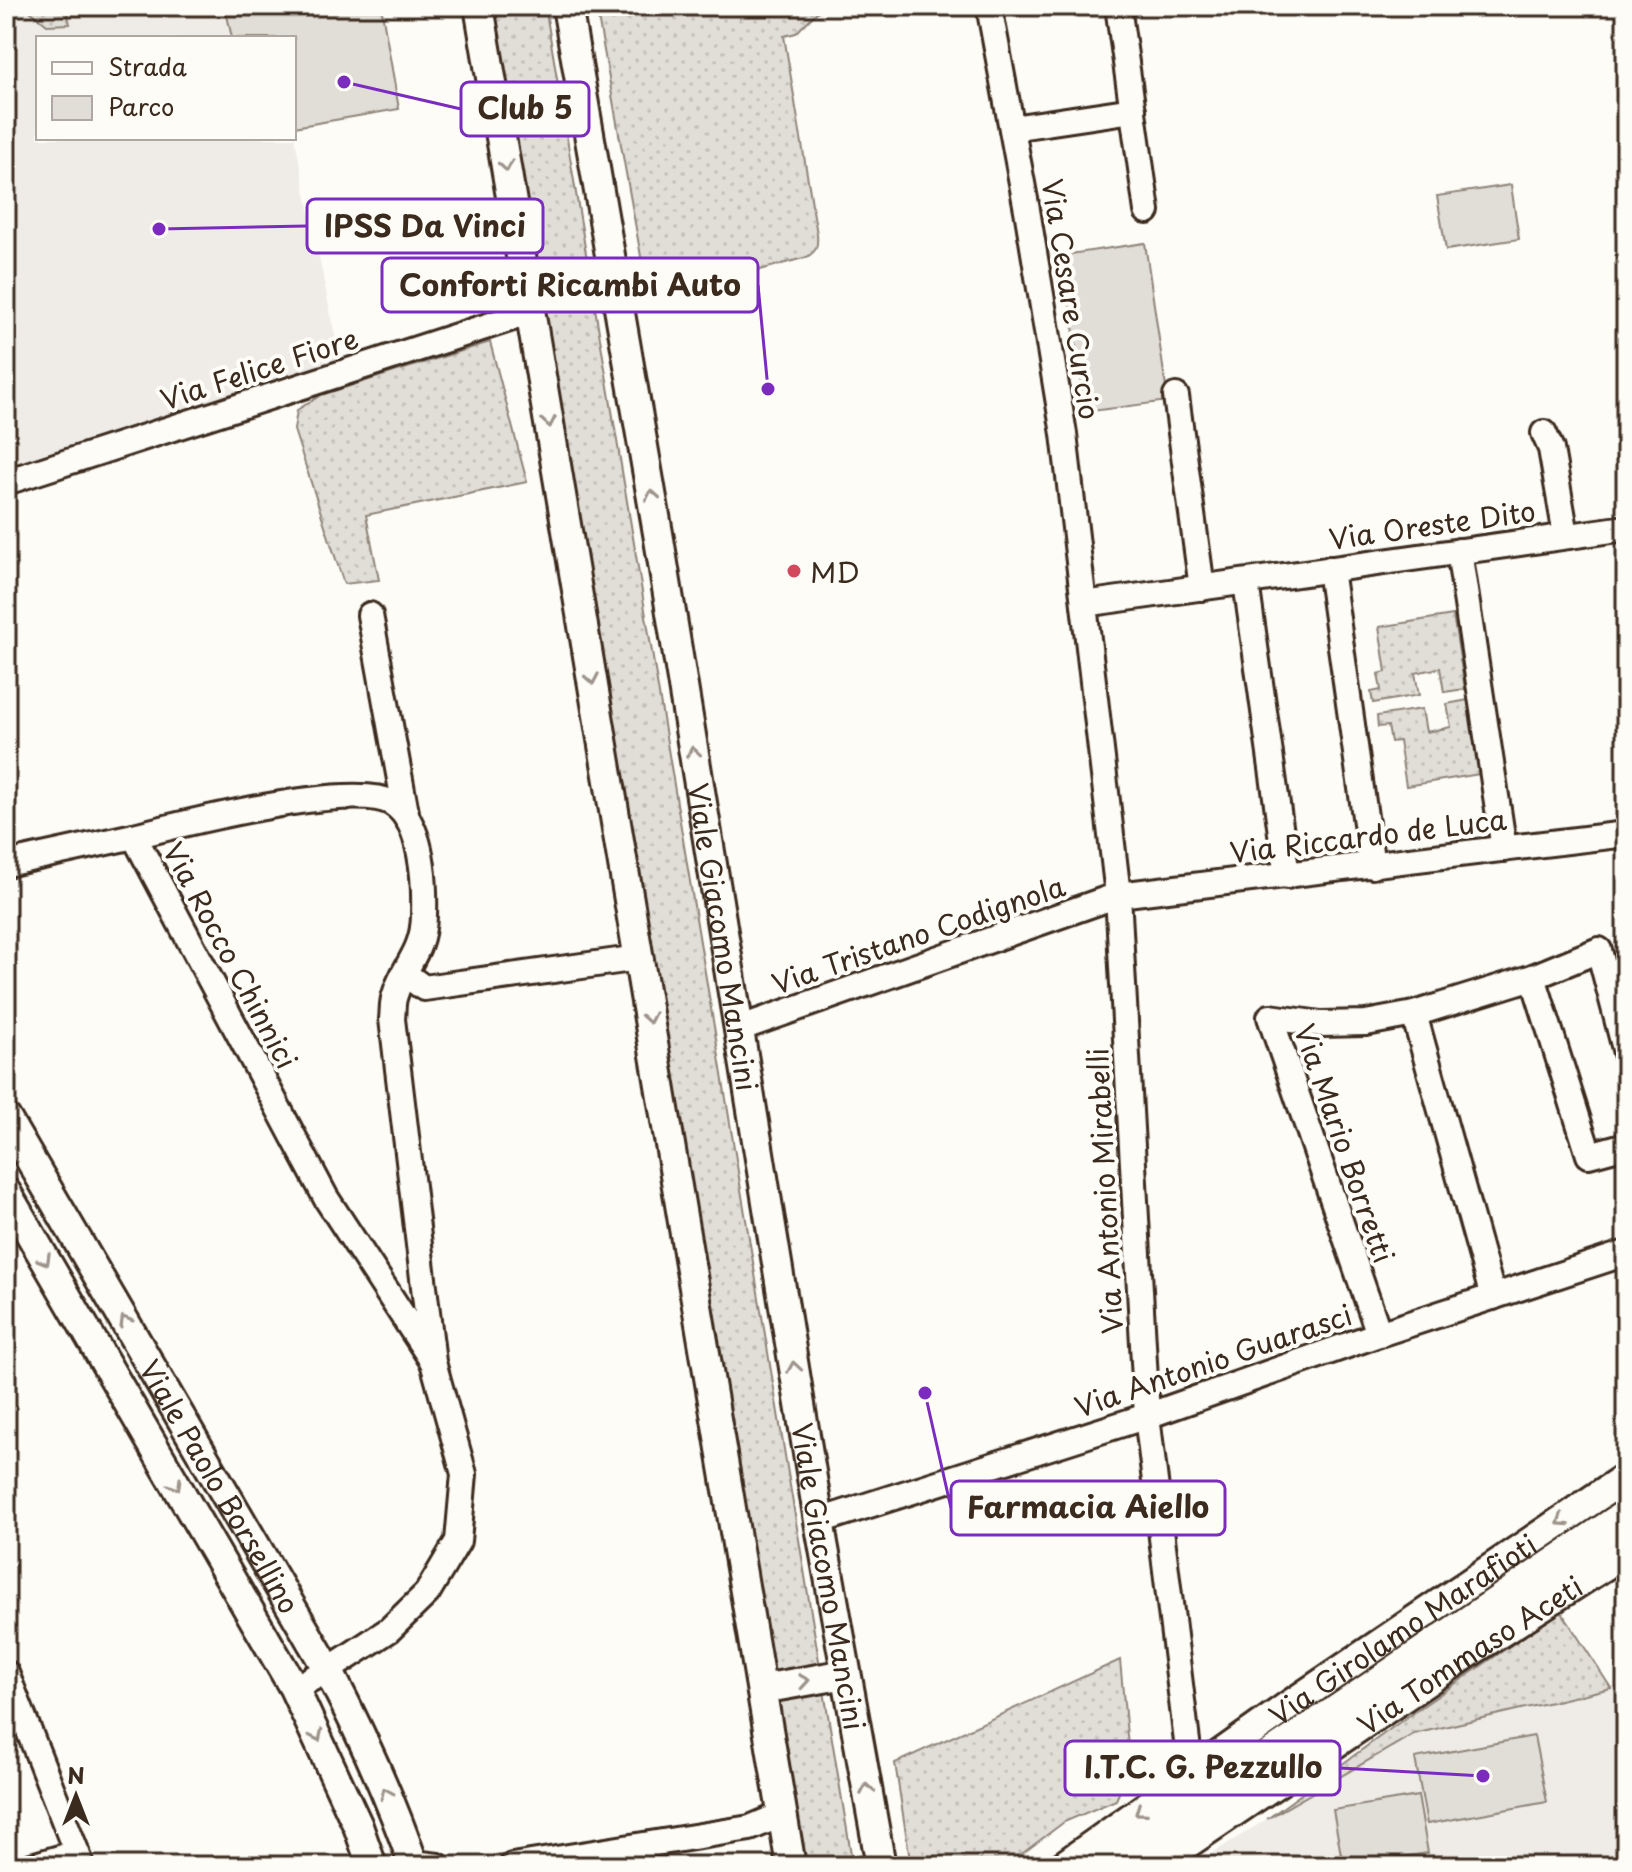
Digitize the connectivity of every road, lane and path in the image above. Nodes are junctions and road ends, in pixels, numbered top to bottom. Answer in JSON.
{"nodes":[{"id":1,"x":479,"y":6,"type":"edge"},
{"id":2,"x":567,"y":6,"type":"edge"},
{"id":3,"x":989,"y":6,"type":"edge"},
{"id":4,"x":1118,"y":6,"type":"edge"},
{"id":5,"x":1133,"y":110,"type":"junction"},
{"id":6,"x":1012,"y":128,"type":"junction"},
{"id":7,"x":1147,"y":211,"type":"dead end"},
{"id":8,"x":531,"y":312,"type":"junction"},
{"id":9,"x":1176,"y":396,"type":"dead end"},
{"id":10,"x":1544,"y":433,"type":"dead end"},
{"id":11,"x":6,"y":482,"type":"edge"},
{"id":12,"x":1626,"y":528,"type":"edge"},
{"id":13,"x":1566,"y":535,"type":"junction"},
{"id":14,"x":1459,"y":551,"type":"junction"},
{"id":15,"x":1330,"y":569,"type":"junction"},
{"id":16,"x":1246,"y":582,"type":"junction"},
{"id":17,"x":1202,"y":588,"type":"junction"},
{"id":18,"x":1084,"y":604,"type":"junction"},
{"id":19,"x":370,"y":615,"type":"dead end"},
{"id":20,"x":407,"y":818,"type":"junction"},
{"id":21,"x":1626,"y":834,"type":"edge"},
{"id":22,"x":134,"y":836,"type":"junction"},
{"id":23,"x":1504,"y":849,"type":"junction"},
{"id":24,"x":6,"y":864,"type":"edge"},
{"id":25,"x":1372,"y":866,"type":"junction"},
{"id":26,"x":1287,"y":876,"type":"junction"},
{"id":27,"x":1118,"y":895,"type":"junction"},
{"id":28,"x":639,"y":958,"type":"junction"},
{"id":29,"x":405,"y":974,"type":"junction"},
{"id":30,"x":1533,"y":977,"type":"junction"},
{"id":31,"x":1414,"y":1014,"type":"junction"},
{"id":32,"x":738,"y":1029,"type":"junction"},
{"id":33,"x":1626,"y":1053,"type":"edge"},
{"id":34,"x":6,"y":1118,"type":"edge"},
{"id":35,"x":1626,"y":1145,"type":"edge"},
{"id":36,"x":6,"y":1192,"type":"edge"},
{"id":37,"x":1626,"y":1253,"type":"edge"},
{"id":38,"x":1493,"y":1297,"type":"junction"},
{"id":39,"x":1379,"y":1334,"type":"junction"},
{"id":40,"x":433,"y":1362,"type":"junction"},
{"id":41,"x":1147,"y":1416,"type":"junction"},
{"id":42,"x":1626,"y":1477,"type":"edge"},
{"id":43,"x":1626,"y":1516,"type":"edge"},
{"id":44,"x":819,"y":1521,"type":"junction"},
{"id":45,"x":1626,"y":1552,"type":"edge"},
{"id":46,"x":328,"y":1670,"type":"junction"},
{"id":47,"x":6,"y":1673,"type":"edge"},
{"id":48,"x":846,"y":1674,"type":"junction"},
{"id":49,"x":294,"y":1688,"type":"junction"},
{"id":50,"x":762,"y":1689,"type":"junction"},
{"id":51,"x":13,"y":1706,"type":"edge"},
{"id":52,"x":1191,"y":1774,"type":"junction"},
{"id":53,"x":783,"y":1814,"type":"junction"},
{"id":54,"x":80,"y":1860,"type":"edge"},
{"id":55,"x":422,"y":1865,"type":"edge"},
{"id":56,"x":32,"y":1866,"type":"edge"},
{"id":57,"x":372,"y":1866,"type":"edge"},
{"id":58,"x":512,"y":1866,"type":"edge"},
{"id":59,"x":791,"y":1866,"type":"edge"},
{"id":60,"x":881,"y":1866,"type":"edge"},
{"id":61,"x":1063,"y":1866,"type":"edge"},
{"id":62,"x":1109,"y":1866,"type":"edge"},
{"id":63,"x":1154,"y":1866,"type":"edge"}],
"edges":[{"from":1,"to":8,"type":"street","one_way":true},
{"from":32,"to":2,"type":"street","name":"Viale Giacomo Mancini","one_way":true},
{"from":3,"to":6,"type":"street","name":"Via Cesare Curcio"},
{"from":4,"to":5,"type":"street"},
{"from":5,"to":6,"type":"street"},
{"from":5,"to":7,"type":"street"},
{"from":6,"to":18,"type":"street","name":"Via Cesare Curcio"},
{"from":8,"to":11,"type":"street","name":"Via Felice Fiore"},
{"from":8,"to":28,"type":"street","one_way":true},
{"from":9,"to":17,"type":"street"},
{"from":10,"to":13,"type":"street"},
{"from":12,"to":13,"type":"street","name":"Via Oreste Dito"},
{"from":13,"to":14,"type":"street","name":"Via Oreste Dito"},
{"from":14,"to":15,"type":"street","name":"Via Oreste Dito"},
{"from":14,"to":23,"type":"street"},
{"from":15,"to":16,"type":"street","name":"Via Oreste Dito"},
{"from":15,"to":25,"type":"street"},
{"from":16,"to":17,"type":"street","name":"Via Oreste Dito"},
{"from":16,"to":26,"type":"street"},
{"from":17,"to":18,"type":"street","name":"Via Oreste Dito"},
{"from":18,"to":27,"type":"street","name":"Via Antonio Mirabelli"},
{"from":19,"to":20,"type":"street"},
{"from":20,"to":22,"type":"street","name":"Via Rocco Chinnici"},
{"from":20,"to":29,"type":"street","name":"Via Rocco Chinnici"},
{"from":21,"to":23,"type":"street","name":"Via Riccardo de Luca"},
{"from":22,"to":24,"type":"street"},
{"from":22,"to":40,"type":"street","name":"Via Rocco Chinnici"},
{"from":23,"to":25,"type":"street","name":"Via Riccardo de Luca"},
{"from":25,"to":26,"type":"street","name":"Via Riccardo de Luca"},
{"from":26,"to":27,"type":"street","name":"Via Riccardo de Luca"},
{"from":27,"to":32,"type":"street","name":"Via Tristano Codignola"},
{"from":27,"to":41,"type":"street","name":"Via Antonio Mirabelli"},
{"from":28,"to":29,"type":"street"},
{"from":28,"to":50,"type":"street","one_way":true},
{"from":29,"to":40,"type":"street","name":"Via Rocco Chinnici"},
{"from":30,"to":31,"type":"street","name":"Via Mario Borretti"},
{"from":30,"to":33,"type":"street","name":"Via Mario Borretti"},
{"from":30,"to":35,"type":"street"},
{"from":31,"to":38,"type":"street"},
{"from":31,"to":39,"type":"street","name":"Via Mario Borretti"},
{"from":44,"to":32,"type":"street","name":"Viale Giacomo Mancini","one_way":true},
{"from":46,"to":34,"type":"street","name":"Viale Paolo Borsellino","one_way":true},
{"from":36,"to":49,"type":"street","name":"Viale Paolo Borsellino","one_way":true},
{"from":37,"to":38,"type":"street","name":"Via Antonio Guarasci"},
{"from":38,"to":39,"type":"street","name":"Via Antonio Guarasci"},
{"from":39,"to":41,"type":"street","name":"Via Antonio Guarasci"},
{"from":40,"to":46,"type":"street","name":"Via Rocco Chinnici"},
{"from":41,"to":44,"type":"street","name":"Via Antonio Guarasci"},
{"from":41,"to":52,"type":"street","name":"Via Antonio Mirabelli"},
{"from":42,"to":52,"type":"street","name":"Via Girolamo Marafioti","one_way":true},
{"from":43,"to":62,"type":"main road"},
{"from":44,"to":48,"type":"street","name":"Viale Giacomo Mancini"},
{"from":45,"to":63,"type":"street","name":"Via Tommaso Aceti"},
{"from":46,"to":49,"type":"street","name":"Via Rocco Chinnici"},
{"from":55,"to":46,"type":"street","name":"Viale Paolo Borsellino","one_way":true},
{"from":47,"to":51,"type":"street"},
{"from":50,"to":48,"type":"street","one_way":true},
{"from":60,"to":48,"type":"street","name":"Viale Giacomo Mancini","one_way":true},
{"from":49,"to":57,"type":"street","name":"Viale Paolo Borsellino","one_way":true},
{"from":50,"to":53,"type":"street"},
{"from":51,"to":54,"type":"street"},
{"from":52,"to":61,"type":"street","name":"Via Girolamo Marafioti","one_way":true},
{"from":53,"to":58,"type":"street"},
{"from":53,"to":59,"type":"street"},
{"from":54,"to":56,"type":"street"}]}
